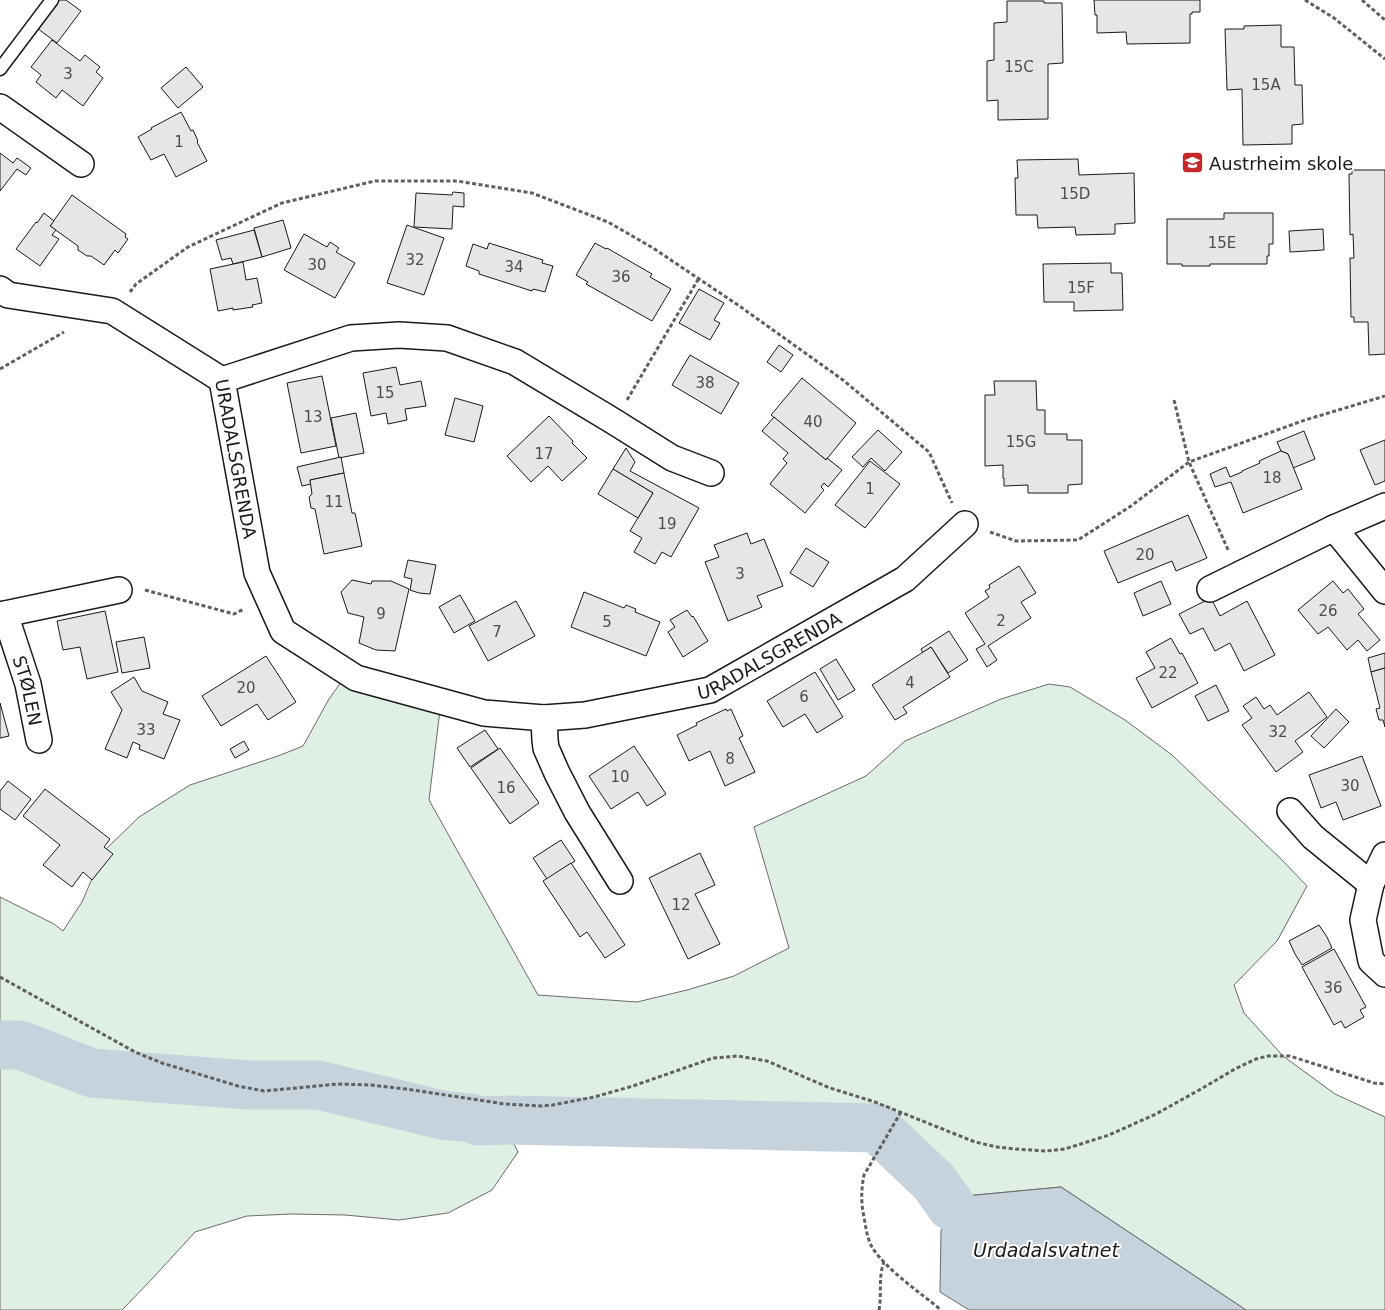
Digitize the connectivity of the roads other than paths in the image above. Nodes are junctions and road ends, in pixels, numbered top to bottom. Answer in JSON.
{"nodes":[{"id":1,"x":52,"y":0,"type":"edge"},
{"id":2,"x":0,"y":69,"type":"edge"},
{"id":3,"x":0,"y":107,"type":"edge"},
{"id":4,"x":81,"y":164,"type":"dead end"},
{"id":5,"x":0,"y":289,"type":"edge"},
{"id":6,"x":222,"y":380,"type":"junction"},
{"id":7,"x":711,"y":473,"type":"dead end"},
{"id":8,"x":1385,"y":506,"type":"edge"},
{"id":9,"x":965,"y":524,"type":"road end"},
{"id":10,"x":1334,"y":528,"type":"junction"},
{"id":11,"x":1210,"y":589,"type":"dead end"},
{"id":12,"x":119,"y":590,"type":"road end"},
{"id":13,"x":1385,"y":591,"type":"edge"},
{"id":14,"x":3,"y":615,"type":"edge"},
{"id":15,"x":544,"y":718,"type":"junction"},
{"id":16,"x":40,"y":740,"type":"dead end"},
{"id":17,"x":1290,"y":811,"type":"dead end"},
{"id":18,"x":1385,"y":855,"type":"edge"},
{"id":19,"x":620,"y":882,"type":"dead end"},
{"id":20,"x":1371,"y":884,"type":"junction"},
{"id":21,"x":1385,"y":974,"type":"edge"}],
"edges":[{"from":1,"to":2,"type":"lane"},
{"from":3,"to":4,"type":"street"},
{"from":5,"to":6,"type":"street"},
{"from":6,"to":7,"type":"street","name":"URADALSGRENDA"},
{"from":6,"to":15,"type":"street","name":"URADALSGRENDA"},
{"from":8,"to":10,"type":"street"},
{"from":9,"to":15,"type":"street","name":"URADALSGRENDA"},
{"from":10,"to":11,"type":"street"},
{"from":10,"to":13,"type":"street"},
{"from":12,"to":14,"type":"street","name":"STØLEN"},
{"from":14,"to":16,"type":"street","name":"STØLEN"},
{"from":15,"to":19,"type":"street"},
{"from":17,"to":20,"type":"street"},
{"from":18,"to":20,"type":"street"},
{"from":20,"to":21,"type":"street"}]}
